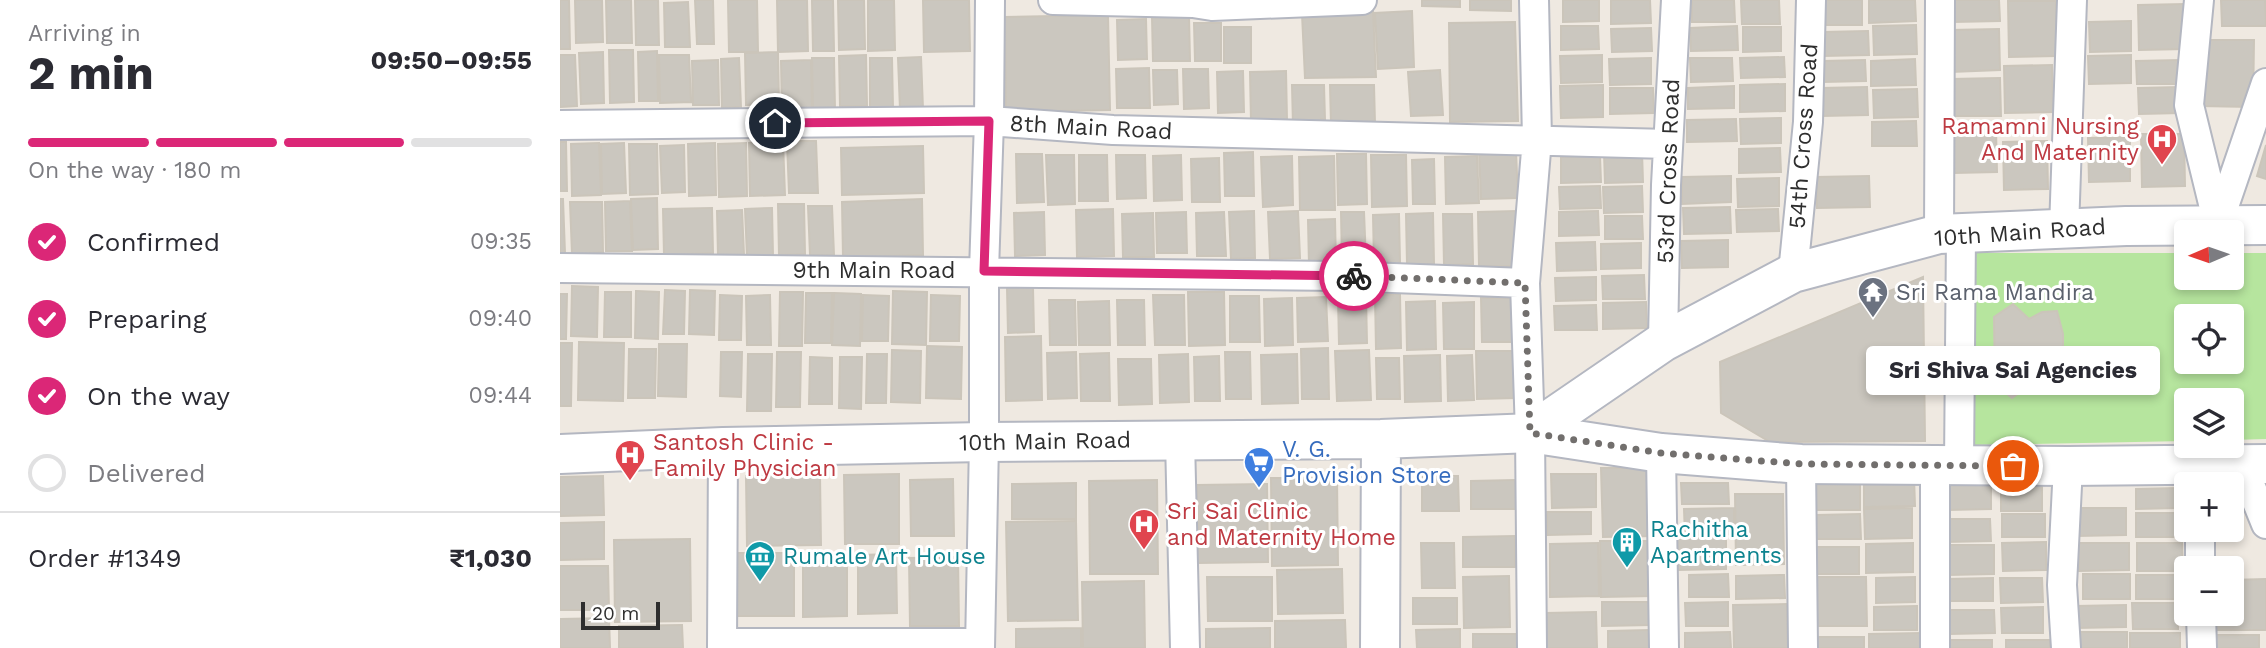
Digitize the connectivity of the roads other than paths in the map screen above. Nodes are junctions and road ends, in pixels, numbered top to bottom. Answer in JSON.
{"nodes":[{"id":1,"x":990,"y":0,"type":"edge"},
{"id":2,"x":1053,"y":0,"type":"edge"},
{"id":3,"x":1362,"y":0,"type":"edge"},
{"id":4,"x":1534,"y":0,"type":"edge"},
{"id":5,"x":1676,"y":0,"type":"edge"},
{"id":6,"x":1811,"y":0,"type":"edge"},
{"id":7,"x":1940,"y":0,"type":"edge"},
{"id":8,"x":2071,"y":0,"type":"edge"},
{"id":9,"x":2199,"y":0,"type":"edge"},
{"id":10,"x":1122,"y":1,"type":"edge"},
{"id":11,"x":1192,"y":2,"type":"edge"},
{"id":12,"x":2266,"y":83,"type":"edge"},
{"id":13,"x":989,"y":121,"type":"junction"},
{"id":14,"x":560,"y":125,"type":"edge"},
{"id":15,"x":1537,"y":139,"type":"junction"},
{"id":16,"x":1668,"y":144,"type":"junction"},
{"id":17,"x":2217,"y":220,"type":"edge"},
{"id":18,"x":2219,"y":220,"type":"edge"},
{"id":19,"x":2174,"y":225,"type":"edge"},
{"id":20,"x":2244,"y":225,"type":"edge"},
{"id":21,"x":2266,"y":225,"type":"edge"},
{"id":22,"x":2064,"y":229,"type":"junction"},
{"id":23,"x":1950,"y":234,"type":"junction"},
{"id":24,"x":560,"y":268,"type":"edge"},
{"id":25,"x":984,"y":271,"type":"junction"},
{"id":26,"x":1793,"y":273,"type":"junction"},
{"id":27,"x":1525,"y":283,"type":"junction"},
{"id":28,"x":1663,"y":342,"type":"junction"},
{"id":29,"x":1530,"y":433,"type":"junction"},
{"id":30,"x":1381,"y":439,"type":"junction"},
{"id":31,"x":1181,"y":440,"type":"junction"},
{"id":32,"x":984,"y":442,"type":"junction"},
{"id":33,"x":723,"y":447,"type":"junction"},
{"id":34,"x":1661,"y":453,"type":"junction"},
{"id":35,"x":560,"y":454,"type":"edge"},
{"id":36,"x":1801,"y":464,"type":"junction"},
{"id":37,"x":1947,"y":465,"type":"junction"},
{"id":38,"x":2254,"y":465,"type":"edge"},
{"id":39,"x":2068,"y":466,"type":"junction"},
{"id":40,"x":2219,"y":472,"type":"edge"},
{"id":41,"x":2174,"y":474,"type":"edge"},
{"id":42,"x":2266,"y":524,"type":"edge"},
{"id":43,"x":2201,"y":626,"type":"edge"},
{"id":44,"x":722,"y":645,"type":"edge"},
{"id":45,"x":980,"y":646,"type":"edge"},
{"id":46,"x":1185,"y":648,"type":"edge"},
{"id":47,"x":1380,"y":648,"type":"edge"},
{"id":48,"x":1532,"y":648,"type":"edge"},
{"id":49,"x":1664,"y":648,"type":"edge"},
{"id":50,"x":1803,"y":648,"type":"edge"},
{"id":51,"x":1935,"y":648,"type":"edge"},
{"id":52,"x":2066,"y":648,"type":"edge"},
{"id":53,"x":2202,"y":648,"type":"edge"}],
"edges":[{"from":1,"to":13,"type":"street"},
{"from":2,"to":10,"type":"street"},
{"from":3,"to":11,"type":"street"},
{"from":4,"to":15,"type":"street"},
{"from":5,"to":16,"type":"street","name":"53rd Cross Road"},
{"from":6,"to":26,"type":"street","name":"54th Cross Road"},
{"from":7,"to":23,"type":"street"},
{"from":8,"to":22,"type":"street"},
{"from":9,"to":17,"type":"street"},
{"from":10,"to":11,"type":"street"},
{"from":12,"to":18,"type":"street"},
{"from":13,"to":14,"type":"street","name":"8th Main Road"},
{"from":13,"to":15,"type":"street","name":"8th Main Road"},
{"from":13,"to":25,"type":"street"},
{"from":15,"to":16,"type":"street","name":"8th Main Road"},
{"from":15,"to":27,"type":"street"},
{"from":16,"to":28,"type":"street","name":"53rd Cross Road"},
{"from":19,"to":22,"type":"street","name":"10th Main Road"},
{"from":20,"to":21,"type":"street","name":"10th Main Road"},
{"from":22,"to":23,"type":"street","name":"10th Main Road"},
{"from":23,"to":26,"type":"street","name":"10th Main Road"},
{"from":23,"to":37,"type":"street"},
{"from":24,"to":25,"type":"street","name":"9th Main Road"},
{"from":25,"to":27,"type":"street","name":"9th Main Road"},
{"from":25,"to":32,"type":"street"},
{"from":26,"to":28,"type":"street","name":"10th Main Road"},
{"from":27,"to":29,"type":"street"},
{"from":28,"to":29,"type":"street","name":"10th Main Road"},
{"from":29,"to":30,"type":"street","name":"10th Main Road"},
{"from":29,"to":34,"type":"street","name":"10th Main Road"},
{"from":29,"to":48,"type":"street"},
{"from":30,"to":31,"type":"street","name":"10th Main Road"},
{"from":30,"to":47,"type":"street"},
{"from":31,"to":32,"type":"street","name":"10th Main Road"},
{"from":31,"to":46,"type":"street"},
{"from":32,"to":33,"type":"street","name":"10th Main Road"},
{"from":32,"to":45,"type":"street"},
{"from":33,"to":35,"type":"street","name":"10th Main Road"},
{"from":33,"to":44,"type":"street"},
{"from":34,"to":36,"type":"street","name":"10th Main Road"},
{"from":34,"to":49,"type":"street"},
{"from":36,"to":37,"type":"street","name":"10th Main Road"},
{"from":36,"to":50,"type":"street"},
{"from":37,"to":39,"type":"street","name":"10th Main Road"},
{"from":37,"to":51,"type":"street"},
{"from":38,"to":40,"type":"street","name":"10th Main Road"},
{"from":38,"to":42,"type":"street"},
{"from":39,"to":41,"type":"street","name":"10th Main Road"},
{"from":39,"to":52,"type":"street"},
{"from":43,"to":53,"type":"street"},
{"from":44,"to":45,"type":"street"}]}
